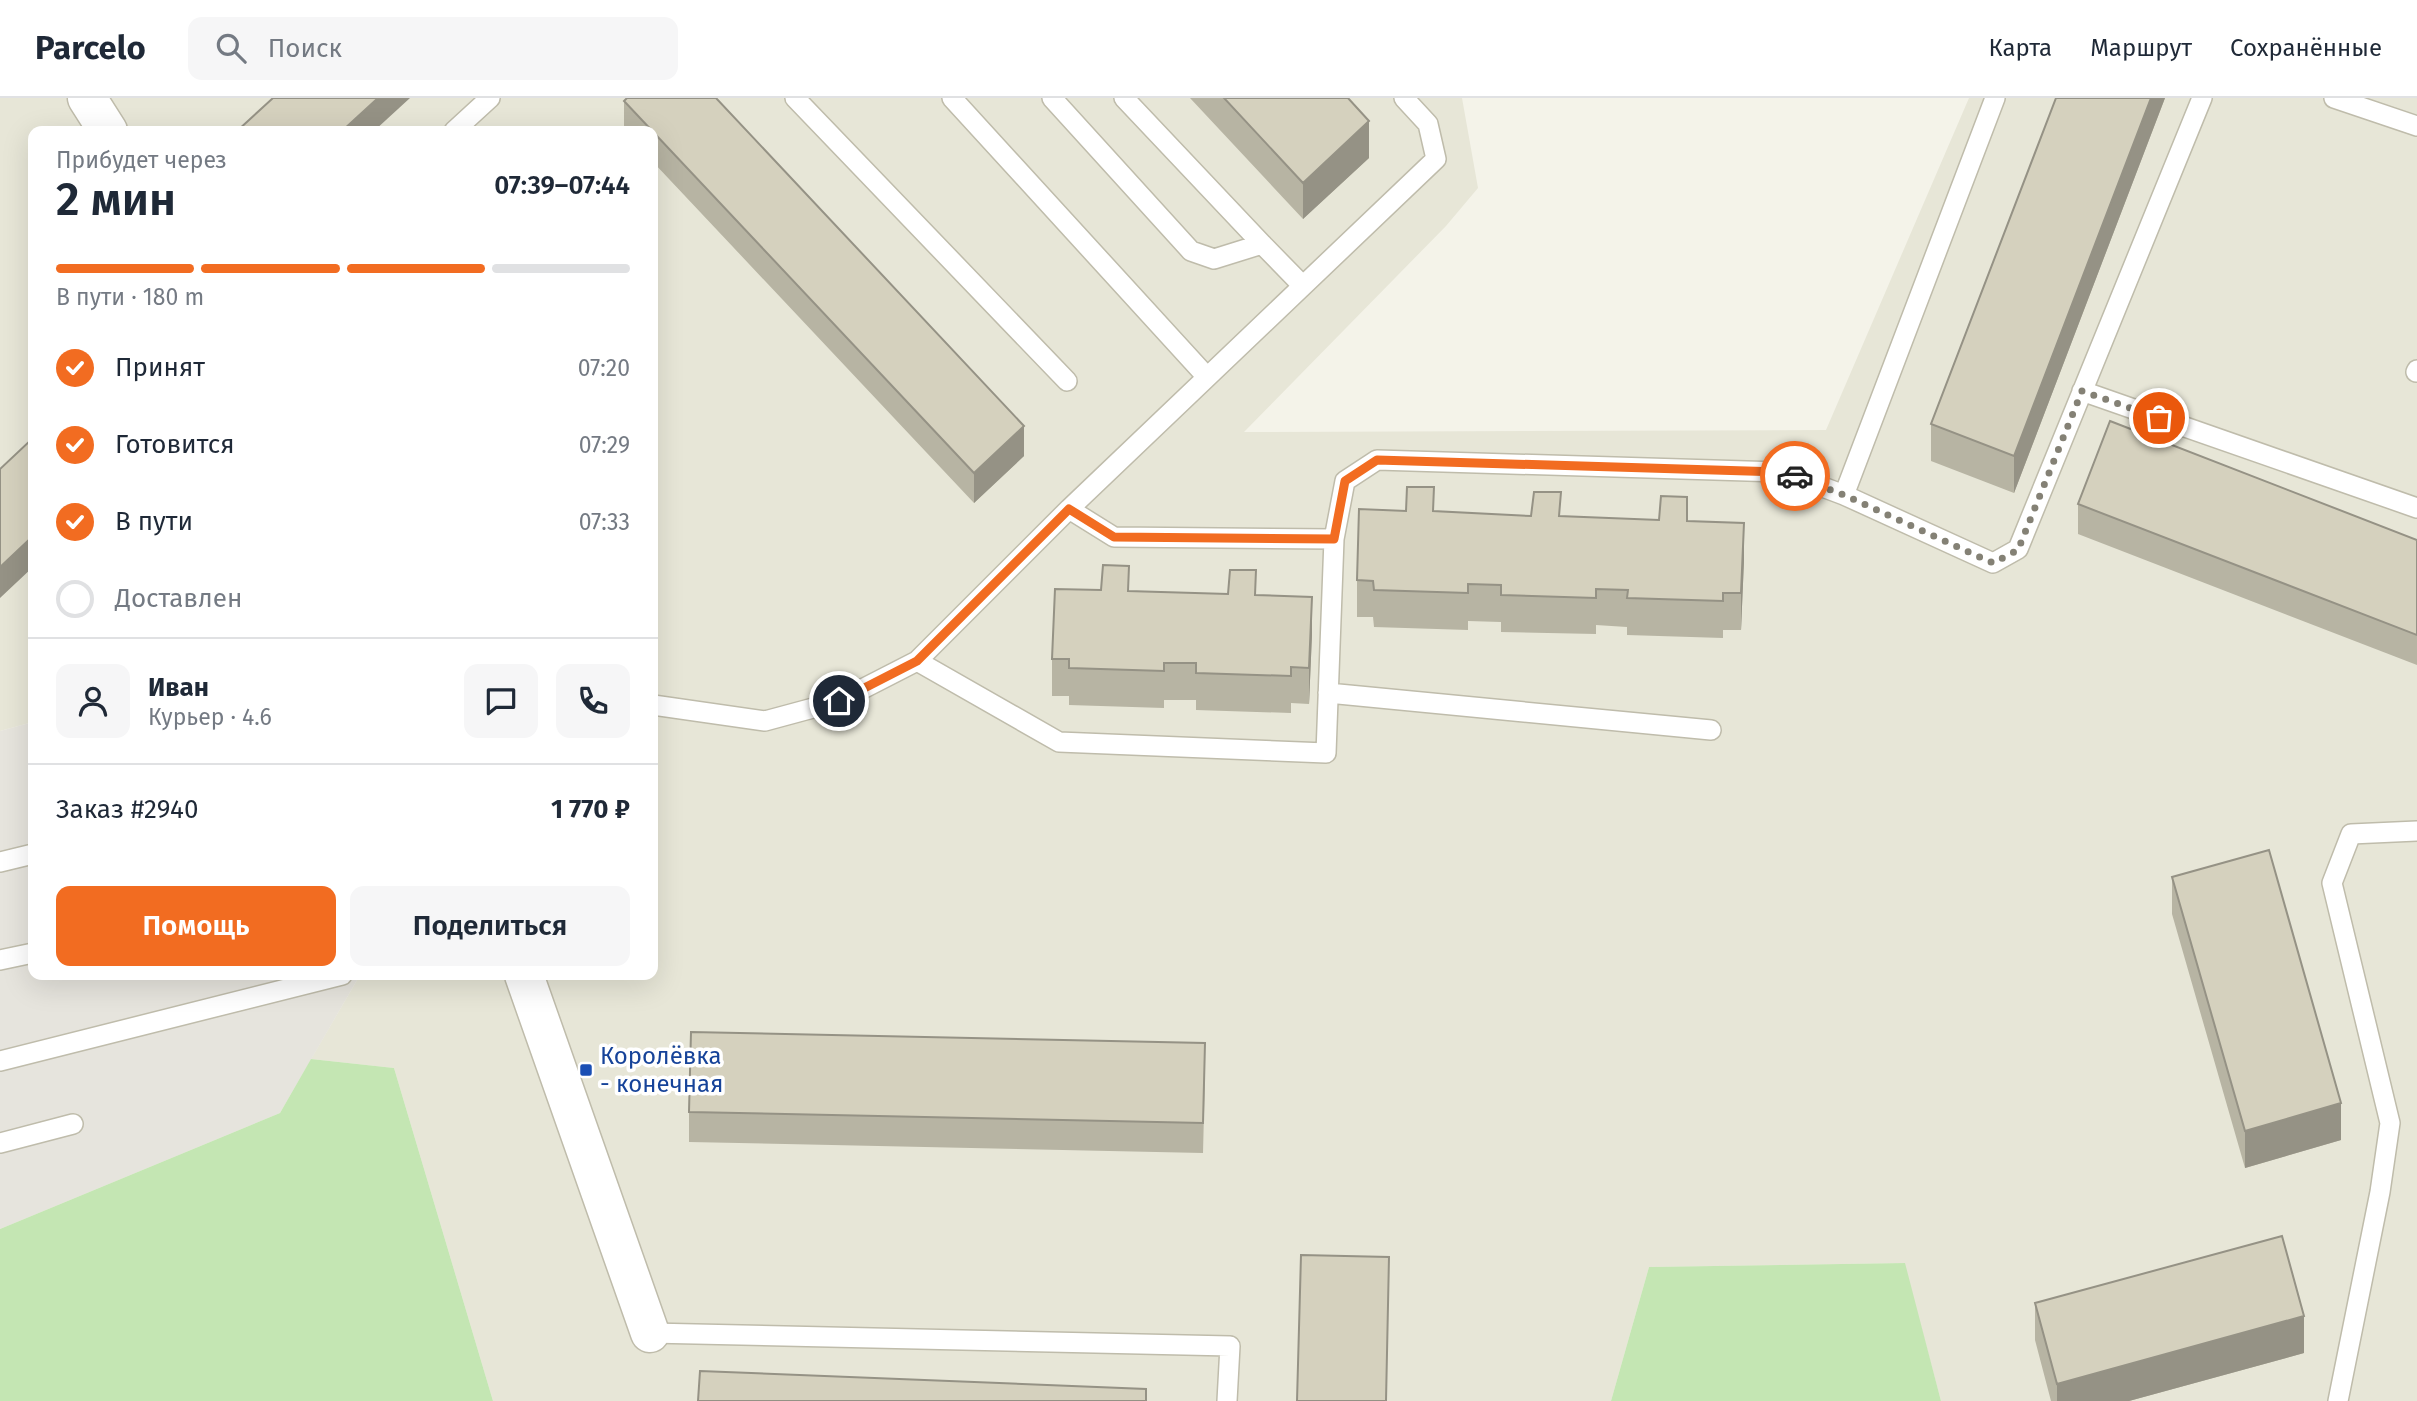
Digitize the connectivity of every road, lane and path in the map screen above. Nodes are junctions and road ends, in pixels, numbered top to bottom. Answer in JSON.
{"nodes":[{"id":1,"x":87,"y":98,"type":"edge"},
{"id":2,"x":490,"y":98,"type":"edge"},
{"id":3,"x":796,"y":98,"type":"edge"},
{"id":4,"x":952,"y":98,"type":"edge"},
{"id":5,"x":1052,"y":98,"type":"edge"},
{"id":6,"x":1124,"y":98,"type":"edge"},
{"id":7,"x":1404,"y":98,"type":"edge"},
{"id":8,"x":1995,"y":98,"type":"edge"},
{"id":9,"x":2202,"y":98,"type":"edge"},
{"id":10,"x":2334,"y":98,"type":"edge"},
{"id":11,"x":105,"y":126,"type":"edge"},
{"id":12,"x":459,"y":126,"type":"edge"},
{"id":13,"x":2417,"y":126,"type":"edge"},
{"id":14,"x":1262,"y":244,"type":"junction"},
{"id":15,"x":1303,"y":286,"type":"junction"},
{"id":16,"x":1207,"y":377,"type":"junction"},
{"id":17,"x":1066,"y":381,"type":"dead end"},
{"id":18,"x":2082,"y":391,"type":"junction"},
{"id":19,"x":1844,"y":495,"type":"junction"},
{"id":20,"x":2417,"y":508,"type":"edge"},
{"id":21,"x":1069,"y":509,"type":"junction"},
{"id":22,"x":1334,"y":539,"type":"junction"},
{"id":23,"x":917,"y":661,"type":"junction"},
{"id":24,"x":1328,"y":693,"type":"junction"},
{"id":25,"x":658,"y":706,"type":"edge"},
{"id":26,"x":1711,"y":730,"type":"dead end"},
{"id":27,"x":2417,"y":831,"type":"edge"},
{"id":28,"x":28,"y":855,"type":"edge"},
{"id":29,"x":0,"y":862,"type":"edge"},
{"id":30,"x":28,"y":954,"type":"edge"},
{"id":31,"x":0,"y":960,"type":"edge"},
{"id":32,"x":322,"y":980,"type":"edge"},
{"id":33,"x":526,"y":980,"type":"edge"},
{"id":34,"x":0,"y":1061,"type":"edge"},
{"id":35,"x":73,"y":1124,"type":"dead end"},
{"id":36,"x":0,"y":1143,"type":"edge"},
{"id":37,"x":650,"y":1333,"type":"joint"},
{"id":38,"x":1227,"y":1401,"type":"edge"},
{"id":39,"x":2338,"y":1401,"type":"edge"}],
"edges":[{"from":1,"to":11,"type":"street"},
{"from":2,"to":12,"type":"lane"},
{"from":3,"to":17,"type":"lane"},
{"from":4,"to":16,"type":"lane"},
{"from":5,"to":14,"type":"lane"},
{"from":6,"to":14,"type":"lane"},
{"from":7,"to":15,"type":"lane"},
{"from":8,"to":19,"type":"lane"},
{"from":9,"to":18,"type":"lane"},
{"from":10,"to":13,"type":"lane"},
{"from":14,"to":15,"type":"lane"},
{"from":15,"to":16,"type":"lane"},
{"from":16,"to":21,"type":"lane"},
{"from":18,"to":19,"type":"lane"},
{"from":18,"to":20,"type":"lane"},
{"from":19,"to":22,"type":"lane"},
{"from":21,"to":22,"type":"lane"},
{"from":21,"to":23,"type":"lane"},
{"from":22,"to":24,"type":"lane"},
{"from":23,"to":24,"type":"lane"},
{"from":23,"to":25,"type":"lane"},
{"from":24,"to":26,"type":"lane"},
{"from":27,"to":39,"type":"lane"},
{"from":28,"to":29,"type":"lane"},
{"from":30,"to":31,"type":"lane"},
{"from":32,"to":34,"type":"lane"},
{"from":33,"to":37,"type":"street"},
{"from":35,"to":36,"type":"lane"},
{"from":37,"to":38,"type":"lane"}]}
